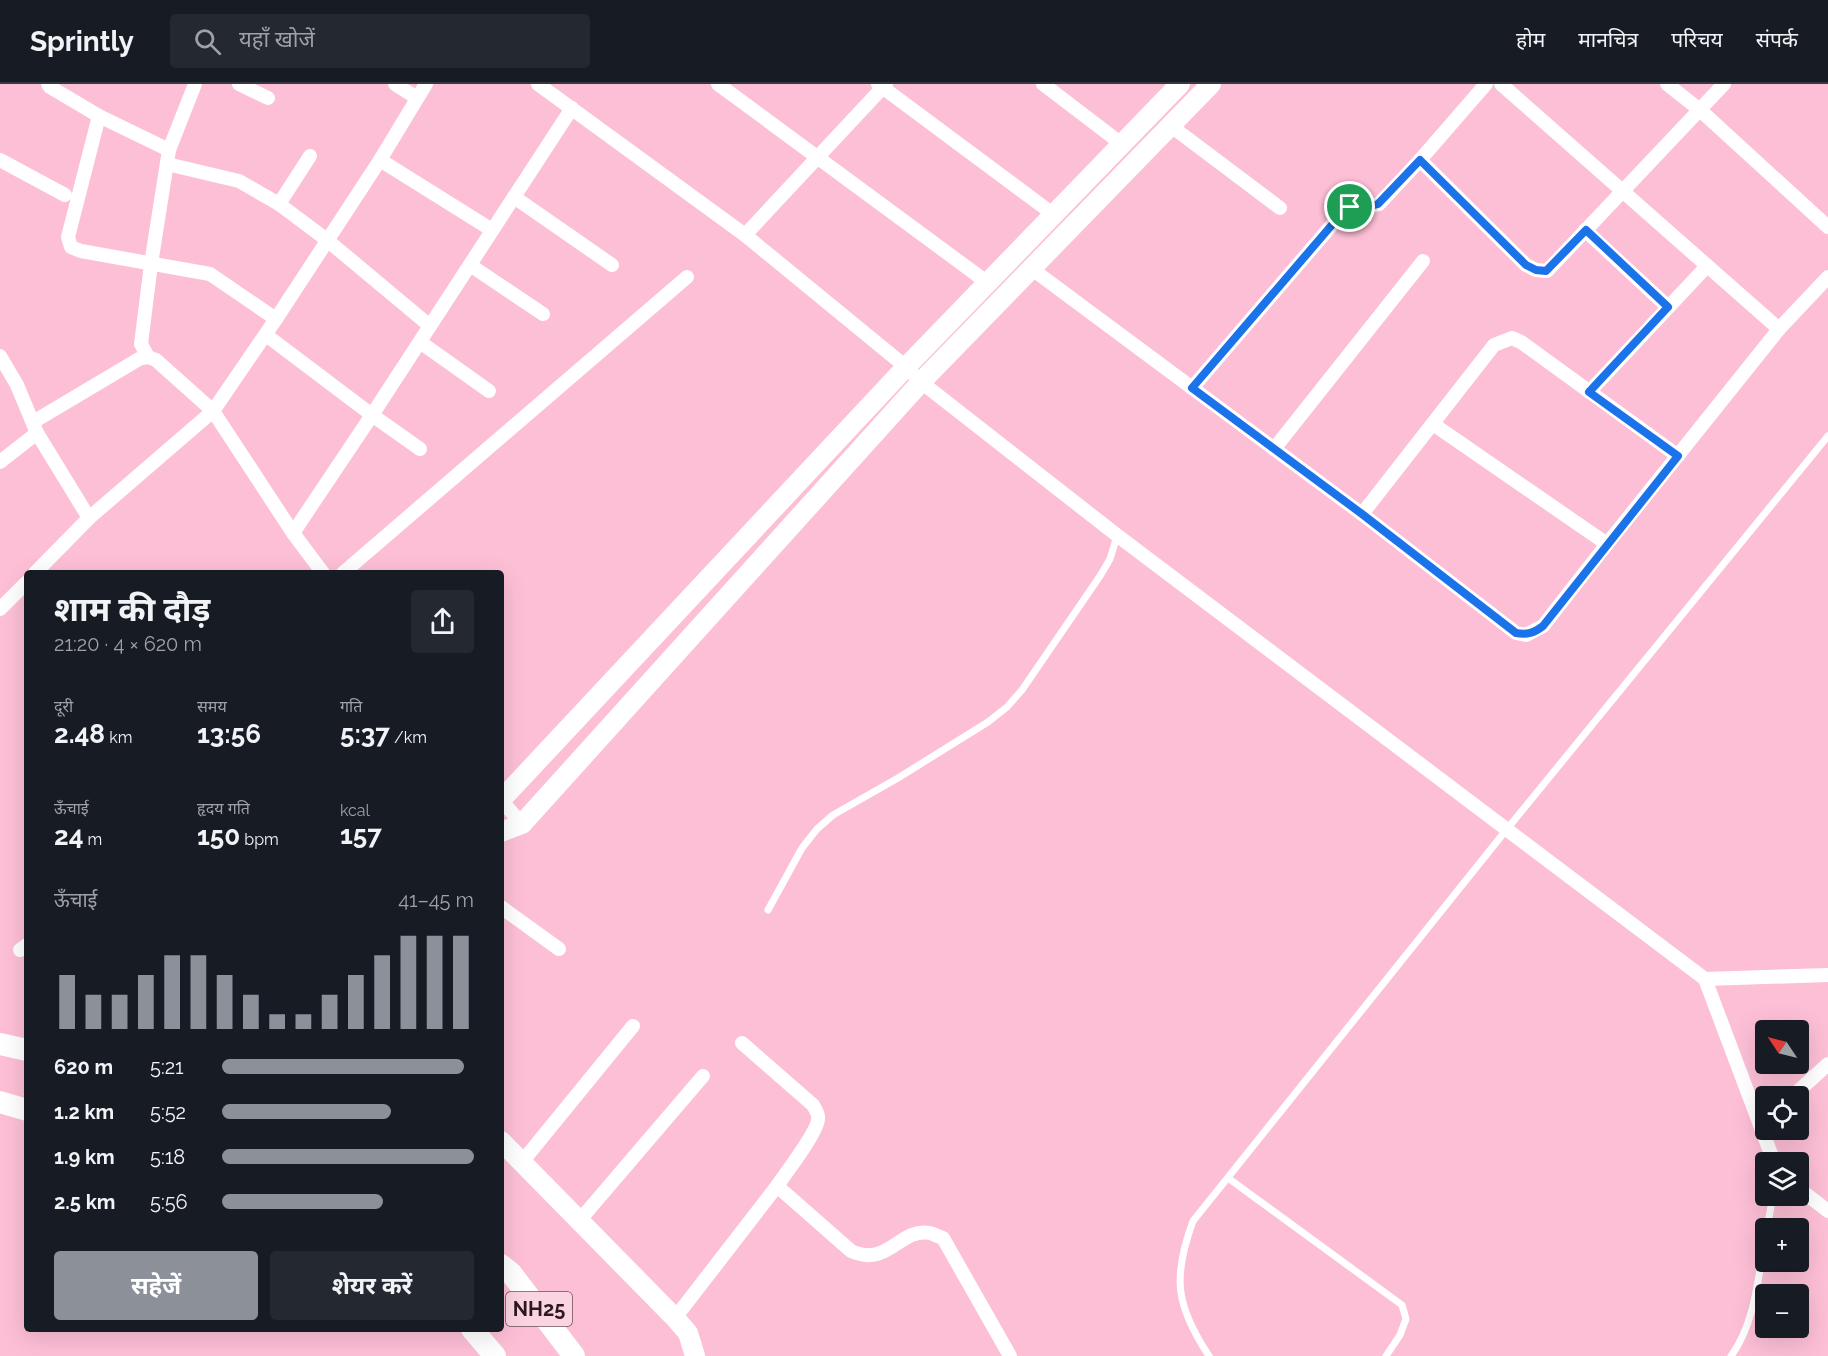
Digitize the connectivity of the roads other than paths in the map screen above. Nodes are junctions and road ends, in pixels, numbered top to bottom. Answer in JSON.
{"nodes":[{"id":1,"x":48,"y":84,"type":"edge"},
{"id":2,"x":195,"y":84,"type":"edge"},
{"id":3,"x":239,"y":84,"type":"edge"},
{"id":4,"x":395,"y":84,"type":"edge"},
{"id":5,"x":426,"y":84,"type":"edge"},
{"id":6,"x":538,"y":84,"type":"edge"},
{"id":7,"x":718,"y":84,"type":"edge"},
{"id":8,"x":1043,"y":84,"type":"edge"},
{"id":9,"x":1180,"y":84,"type":"edge"},
{"id":10,"x":1211,"y":84,"type":"edge"},
{"id":11,"x":1486,"y":84,"type":"edge"},
{"id":12,"x":1502,"y":84,"type":"edge"},
{"id":13,"x":1667,"y":84,"type":"edge"},
{"id":14,"x":1724,"y":84,"type":"edge"},
{"id":15,"x":882,"y":85,"type":"edge"},
{"id":16,"x":268,"y":98,"type":"dead end"},
{"id":17,"x":417,"y":98,"type":"junction"},
{"id":18,"x":572,"y":108,"type":"junction"},
{"id":19,"x":1701,"y":110,"type":"junction"},
{"id":20,"x":99,"y":116,"type":"junction"},
{"id":21,"x":1171,"y":126,"type":"junction"},
{"id":22,"x":1123,"y":145,"type":"junction"},
{"id":23,"x":310,"y":156,"type":"dead end"},
{"id":24,"x":168,"y":157,"type":"junction"},
{"id":25,"x":818,"y":157,"type":"junction"},
{"id":26,"x":0,"y":160,"type":"edge"},
{"id":27,"x":380,"y":160,"type":"junction"},
{"id":28,"x":1420,"y":160,"type":"junction"},
{"id":29,"x":1622,"y":192,"type":"junction"},
{"id":30,"x":65,"y":195,"type":"dead end"},
{"id":31,"x":514,"y":198,"type":"junction"},
{"id":32,"x":279,"y":204,"type":"junction"},
{"id":33,"x":1280,"y":208,"type":"dead end"},
{"id":34,"x":1053,"y":214,"type":"junction"},
{"id":35,"x":1828,"y":227,"type":"edge"},
{"id":36,"x":492,"y":230,"type":"junction"},
{"id":37,"x":1586,"y":230,"type":"junction"},
{"id":38,"x":745,"y":235,"type":"junction"},
{"id":39,"x":327,"y":240,"type":"junction"},
{"id":40,"x":1423,"y":261,"type":"dead end"},
{"id":41,"x":151,"y":264,"type":"junction"},
{"id":42,"x":470,"y":265,"type":"junction"},
{"id":43,"x":612,"y":265,"type":"dead end"},
{"id":44,"x":1707,"y":266,"type":"junction"},
{"id":45,"x":1032,"y":269,"type":"junction"},
{"id":46,"x":687,"y":277,"type":"dead end"},
{"id":47,"x":1828,"y":277,"type":"edge"},
{"id":48,"x":987,"y":283,"type":"junction"},
{"id":49,"x":1668,"y":307,"type":"junction"},
{"id":50,"x":543,"y":314,"type":"dead end"},
{"id":51,"x":276,"y":320,"type":"junction"},
{"id":52,"x":430,"y":326,"type":"junction"},
{"id":53,"x":1779,"y":329,"type":"junction"},
{"id":54,"x":266,"y":335,"type":"junction"},
{"id":55,"x":420,"y":342,"type":"junction"},
{"id":56,"x":0,"y":356,"type":"edge"},
{"id":57,"x":148,"y":357,"type":"junction"},
{"id":58,"x":906,"y":367,"type":"junction"},
{"id":59,"x":921,"y":382,"type":"junction"},
{"id":60,"x":1192,"y":388,"type":"junction"},
{"id":61,"x":489,"y":391,"type":"dead end"},
{"id":62,"x":1589,"y":392,"type":"junction"},
{"id":63,"x":213,"y":411,"type":"junction"},
{"id":64,"x":372,"y":416,"type":"junction"},
{"id":65,"x":1432,"y":424,"type":"junction"},
{"id":66,"x":35,"y":428,"type":"junction"},
{"id":67,"x":1828,"y":436,"type":"edge"},
{"id":68,"x":420,"y":449,"type":"dead end"},
{"id":69,"x":1274,"y":449,"type":"junction"},
{"id":70,"x":1678,"y":456,"type":"junction"},
{"id":71,"x":0,"y":462,"type":"edge"},
{"id":72,"x":1362,"y":514,"type":"junction"},
{"id":73,"x":89,"y":518,"type":"junction"},
{"id":74,"x":293,"y":533,"type":"junction"},
{"id":75,"x":1118,"y":536,"type":"junction"},
{"id":76,"x":1607,"y":544,"type":"junction"},
{"id":77,"x":38,"y":570,"type":"edge"},
{"id":78,"x":321,"y":570,"type":"edge"},
{"id":79,"x":346,"y":570,"type":"edge"},
{"id":80,"x":24,"y":585,"type":"edge"},
{"id":81,"x":0,"y":609,"type":"edge"},
{"id":82,"x":504,"y":797,"type":"edge"},
{"id":83,"x":504,"y":803,"type":"edge"},
{"id":84,"x":522,"y":824,"type":"junction"},
{"id":85,"x":1507,"y":829,"type":"junction"},
{"id":86,"x":504,"y":831,"type":"edge"},
{"id":87,"x":504,"y":909,"type":"edge"},
{"id":88,"x":768,"y":910,"type":"dead end"},
{"id":89,"x":559,"y":949,"type":"dead end"},
{"id":90,"x":1828,"y":975,"type":"edge"},
{"id":91,"x":1706,"y":979,"type":"junction"},
{"id":92,"x":633,"y":1026,"type":"dead end"},
{"id":93,"x":742,"y":1043,"type":"dead end"},
{"id":94,"x":0,"y":1044,"type":"edge"},
{"id":95,"x":24,"y":1049,"type":"edge"},
{"id":96,"x":1828,"y":1064,"type":"edge"},
{"id":97,"x":704,"y":1076,"type":"dead end"},
{"id":98,"x":1804,"y":1086,"type":"edge"},
{"id":99,"x":0,"y":1102,"type":"edge"},
{"id":100,"x":1755,"y":1105,"type":"edge"},
{"id":101,"x":24,"y":1109,"type":"edge"},
{"id":102,"x":504,"y":1145,"type":"edge"},
{"id":103,"x":522,"y":1162,"type":"junction"},
{"id":104,"x":1228,"y":1178,"type":"junction"},
{"id":105,"x":777,"y":1186,"type":"junction"},
{"id":106,"x":1809,"y":1196,"type":"edge"},
{"id":107,"x":1828,"y":1211,"type":"edge"},
{"id":108,"x":579,"y":1221,"type":"junction"},
{"id":109,"x":504,"y":1267,"type":"edge"},
{"id":110,"x":1759,"y":1272,"type":"edge"},
{"id":111,"x":675,"y":1318,"type":"junction"},
{"id":112,"x":475,"y":1332,"type":"edge"},
{"id":113,"x":495,"y":1356,"type":"edge"},
{"id":114,"x":574,"y":1356,"type":"edge"},
{"id":115,"x":695,"y":1356,"type":"edge"},
{"id":116,"x":1010,"y":1356,"type":"edge"},
{"id":117,"x":1209,"y":1356,"type":"edge"},
{"id":118,"x":1386,"y":1356,"type":"edge"},
{"id":119,"x":1731,"y":1356,"type":"edge"}],
"edges":[{"from":1,"to":20,"type":"street"},
{"from":2,"to":24,"type":"street"},
{"from":3,"to":16,"type":"street"},
{"from":4,"to":17,"type":"street"},
{"from":5,"to":17,"type":"street"},
{"from":6,"to":18,"type":"street"},
{"from":7,"to":25,"type":"street"},
{"from":8,"to":22,"type":"street"},
{"from":9,"to":22,"type":"main road"},
{"from":10,"to":21,"type":"main road"},
{"from":11,"to":28,"type":"street"},
{"from":12,"to":29,"type":"street"},
{"from":13,"to":19,"type":"street"},
{"from":14,"to":19,"type":"street"},
{"from":15,"to":25,"type":"street"},
{"from":15,"to":34,"type":"street"},
{"from":17,"to":27,"type":"street"},
{"from":18,"to":31,"type":"street"},
{"from":18,"to":38,"type":"street"},
{"from":19,"to":29,"type":"street"},
{"from":19,"to":35,"type":"street"},
{"from":20,"to":24,"type":"street"},
{"from":20,"to":41,"type":"street"},
{"from":21,"to":33,"type":"street"},
{"from":21,"to":45,"type":"main road"},
{"from":22,"to":34,"type":"main road"},
{"from":23,"to":32,"type":"street"},
{"from":24,"to":32,"type":"street"},
{"from":24,"to":41,"type":"street"},
{"from":25,"to":38,"type":"street"},
{"from":25,"to":48,"type":"street"},
{"from":26,"to":30,"type":"street"},
{"from":27,"to":36,"type":"street"},
{"from":27,"to":39,"type":"street"},
{"from":28,"to":37,"type":"street"},
{"from":28,"to":60,"type":"street"},
{"from":29,"to":37,"type":"street"},
{"from":29,"to":44,"type":"street"},
{"from":31,"to":36,"type":"street"},
{"from":31,"to":43,"type":"street"},
{"from":32,"to":39,"type":"street"},
{"from":34,"to":48,"type":"main road"},
{"from":36,"to":42,"type":"street"},
{"from":37,"to":49,"type":"street"},
{"from":38,"to":58,"type":"street"},
{"from":39,"to":51,"type":"street"},
{"from":39,"to":52,"type":"street"},
{"from":40,"to":69,"type":"street"},
{"from":41,"to":51,"type":"street"},
{"from":41,"to":57,"type":"street"},
{"from":42,"to":50,"type":"street"},
{"from":42,"to":52,"type":"street"},
{"from":44,"to":49,"type":"street"},
{"from":44,"to":53,"type":"street"},
{"from":45,"to":59,"type":"main road"},
{"from":45,"to":60,"type":"street"},
{"from":46,"to":79,"type":"street"},
{"from":47,"to":53,"type":"street"},
{"from":48,"to":58,"type":"main road"},
{"from":49,"to":62,"type":"street"},
{"from":51,"to":54,"type":"street"},
{"from":52,"to":55,"type":"street"},
{"from":53,"to":70,"type":"street"},
{"from":54,"to":63,"type":"street"},
{"from":54,"to":64,"type":"street"},
{"from":55,"to":61,"type":"street"},
{"from":55,"to":64,"type":"street"},
{"from":56,"to":66,"type":"street"},
{"from":57,"to":63,"type":"street"},
{"from":57,"to":66,"type":"street"},
{"from":58,"to":59,"type":"street"},
{"from":58,"to":82,"type":"main road"},
{"from":59,"to":75,"type":"street"},
{"from":59,"to":84,"type":"main road"},
{"from":60,"to":69,"type":"street"},
{"from":62,"to":65,"type":"street"},
{"from":62,"to":70,"type":"street"},
{"from":63,"to":73,"type":"street"},
{"from":63,"to":74,"type":"street"},
{"from":64,"to":68,"type":"street"},
{"from":64,"to":74,"type":"street"},
{"from":65,"to":72,"type":"street"},
{"from":65,"to":76,"type":"street"},
{"from":66,"to":71,"type":"street"},
{"from":66,"to":73,"type":"street"},
{"from":67,"to":85,"type":"lane"},
{"from":69,"to":72,"type":"street"},
{"from":70,"to":76,"type":"street"},
{"from":72,"to":76,"type":"street"},
{"from":73,"to":77,"type":"street"},
{"from":74,"to":78,"type":"street"},
{"from":75,"to":85,"type":"street"},
{"from":75,"to":88,"type":"lane"},
{"from":80,"to":81,"type":"street"},
{"from":83,"to":84,"type":"street"},
{"from":84,"to":86,"type":"main road"},
{"from":85,"to":91,"type":"street"},
{"from":85,"to":104,"type":"lane"},
{"from":87,"to":89,"type":"street"},
{"from":90,"to":91,"type":"street"},
{"from":91,"to":100,"type":"street"},
{"from":92,"to":103,"type":"street"},
{"from":93,"to":105,"type":"street"},
{"from":94,"to":95,"type":"highway"},
{"from":96,"to":98,"type":"street"},
{"from":97,"to":108,"type":"street"},
{"from":99,"to":101,"type":"highway"},
{"from":102,"to":103,"type":"main road"},
{"from":103,"to":108,"type":"main road"},
{"from":104,"to":117,"type":"lane"},
{"from":104,"to":118,"type":"lane"},
{"from":105,"to":111,"type":"street"},
{"from":105,"to":116,"type":"street"},
{"from":106,"to":107,"type":"street"},
{"from":108,"to":111,"type":"main road"},
{"from":109,"to":114,"type":"highway","number":"NH25"},
{"from":110,"to":119,"type":"lane"},
{"from":111,"to":115,"type":"main road"},
{"from":112,"to":113,"type":"highway","number":"NH25"}]}
